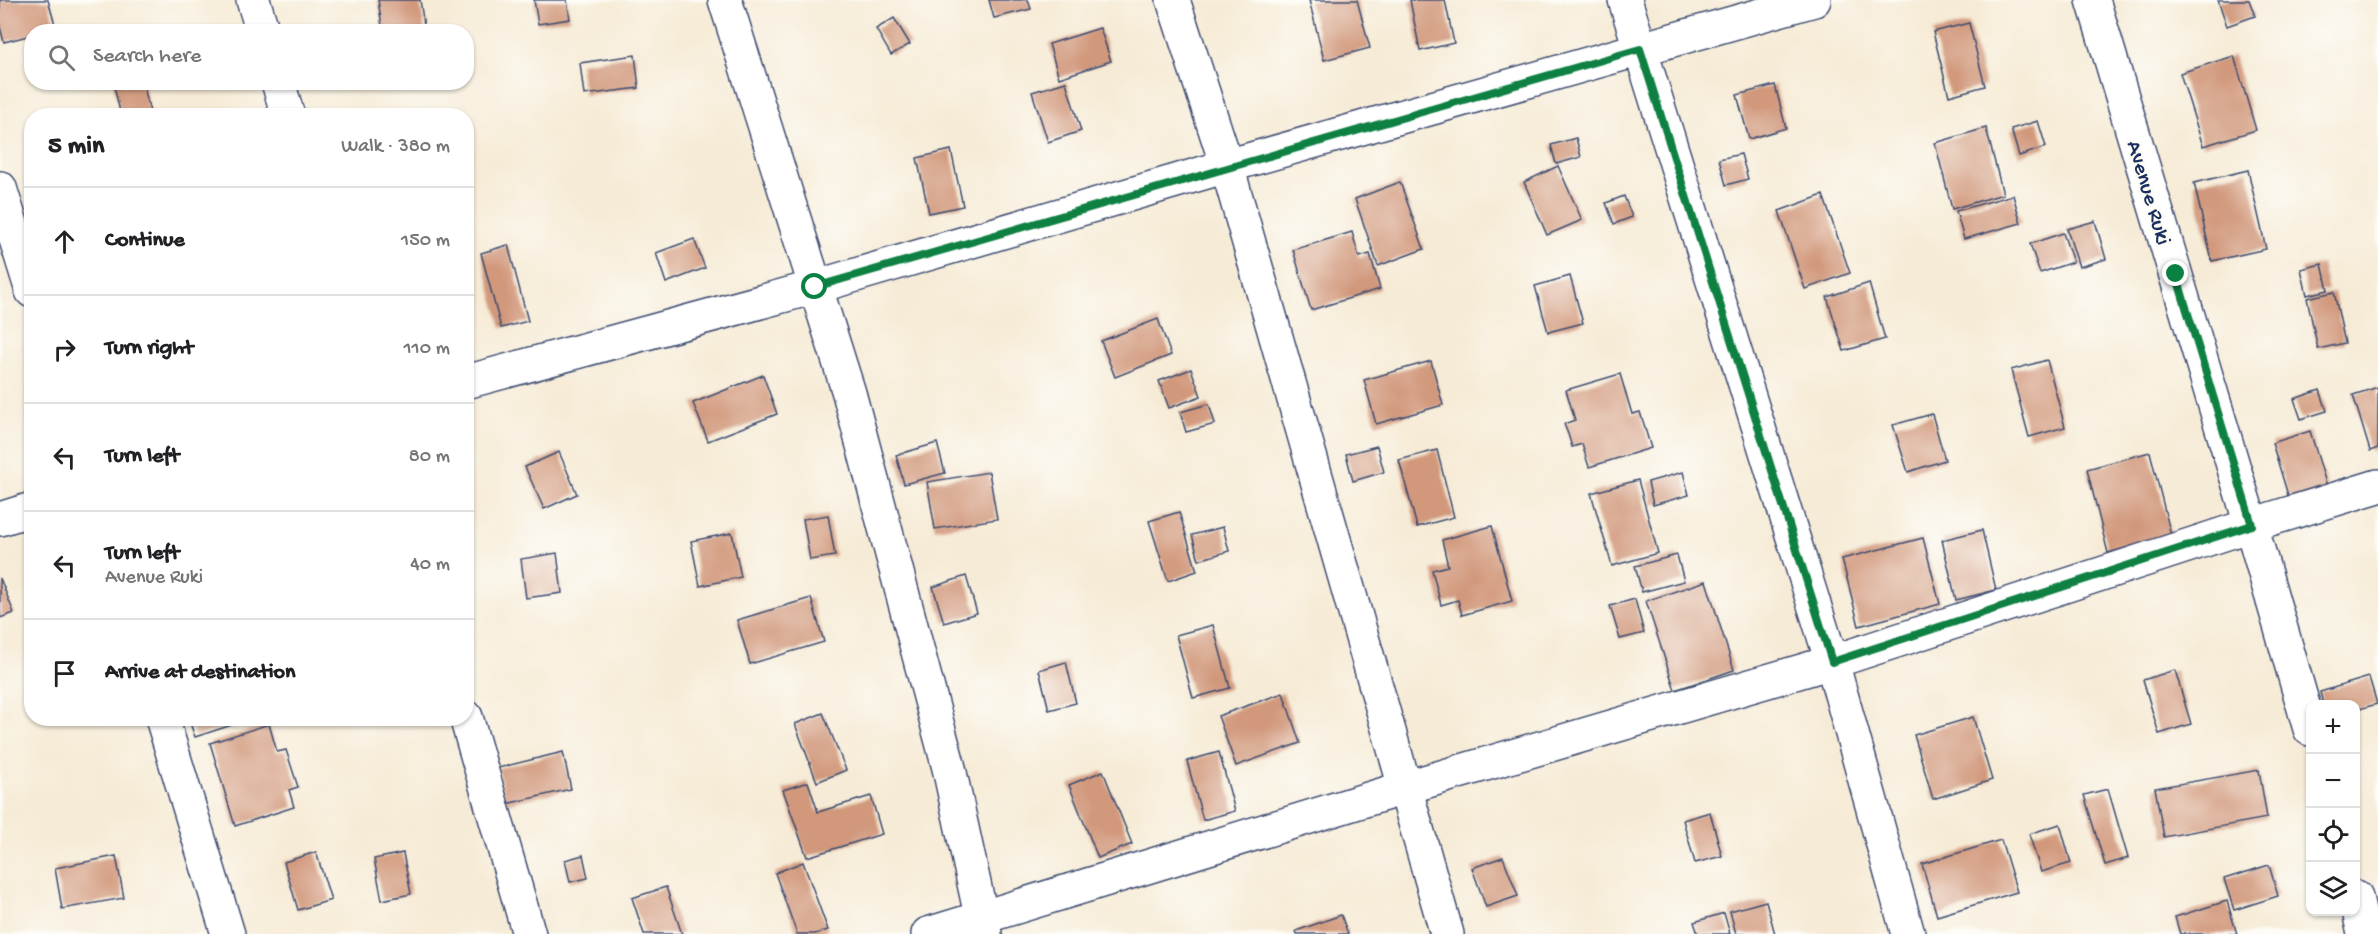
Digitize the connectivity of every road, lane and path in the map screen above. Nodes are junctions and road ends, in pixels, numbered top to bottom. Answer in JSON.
{"nodes":[{"id":1,"x":253,"y":0,"type":"edge"},
{"id":2,"x":724,"y":0,"type":"edge"},
{"id":3,"x":1173,"y":0,"type":"edge"},
{"id":4,"x":1625,"y":0,"type":"edge"},
{"id":5,"x":1814,"y":0,"type":"edge"},
{"id":6,"x":2093,"y":0,"type":"edge"},
{"id":7,"x":260,"y":24,"type":"edge"},
{"id":8,"x":1640,"y":49,"type":"junction"},
{"id":9,"x":280,"y":90,"type":"edge"},
{"id":10,"x":286,"y":108,"type":"edge"},
{"id":11,"x":1227,"y":166,"type":"junction"},
{"id":12,"x":0,"y":188,"type":"edge"},
{"id":13,"x":24,"y":265,"type":"edge"},
{"id":14,"x":815,"y":287,"type":"junction"},
{"id":15,"x":474,"y":380,"type":"edge"},
{"id":16,"x":2378,"y":486,"type":"edge"},
{"id":17,"x":24,"y":512,"type":"edge"},
{"id":18,"x":0,"y":519,"type":"edge"},
{"id":19,"x":2252,"y":525,"type":"junction"},
{"id":20,"x":1832,"y":662,"type":"junction"},
{"id":21,"x":2306,"y":715,"type":"edge"},
{"id":22,"x":164,"y":726,"type":"edge"},
{"id":23,"x":469,"y":726,"type":"edge"},
{"id":24,"x":1404,"y":788,"type":"junction"},
{"id":25,"x":2360,"y":916,"type":"edge"},
{"id":26,"x":983,"y":926,"type":"edge"},
{"id":27,"x":228,"y":934,"type":"edge"},
{"id":28,"x":529,"y":934,"type":"edge"},
{"id":29,"x":928,"y":934,"type":"edge"},
{"id":30,"x":1447,"y":934,"type":"edge"},
{"id":31,"x":1908,"y":934,"type":"edge"},
{"id":32,"x":2364,"y":934,"type":"edge"}],
"edges":[{"from":1,"to":7,"type":"street"},
{"from":2,"to":14,"type":"street"},
{"from":3,"to":11,"type":"street"},
{"from":4,"to":8,"type":"street"},
{"from":5,"to":8,"type":"street"},
{"from":6,"to":19,"type":"street","name":"Avenue Ruki"},
{"from":8,"to":11,"type":"street"},
{"from":8,"to":20,"type":"street"},
{"from":9,"to":10,"type":"street"},
{"from":11,"to":14,"type":"street"},
{"from":11,"to":24,"type":"street"},
{"from":12,"to":13,"type":"street"},
{"from":14,"to":15,"type":"street"},
{"from":14,"to":26,"type":"street"},
{"from":16,"to":19,"type":"street"},
{"from":17,"to":18,"type":"street"},
{"from":19,"to":20,"type":"street"},
{"from":19,"to":21,"type":"street","name":"Avenue Ruki"},
{"from":20,"to":24,"type":"street"},
{"from":20,"to":31,"type":"street"},
{"from":22,"to":27,"type":"street"},
{"from":23,"to":28,"type":"street"},
{"from":24,"to":26,"type":"street"},
{"from":24,"to":30,"type":"street"},
{"from":25,"to":32,"type":"street"},
{"from":26,"to":29,"type":"street"}]}
